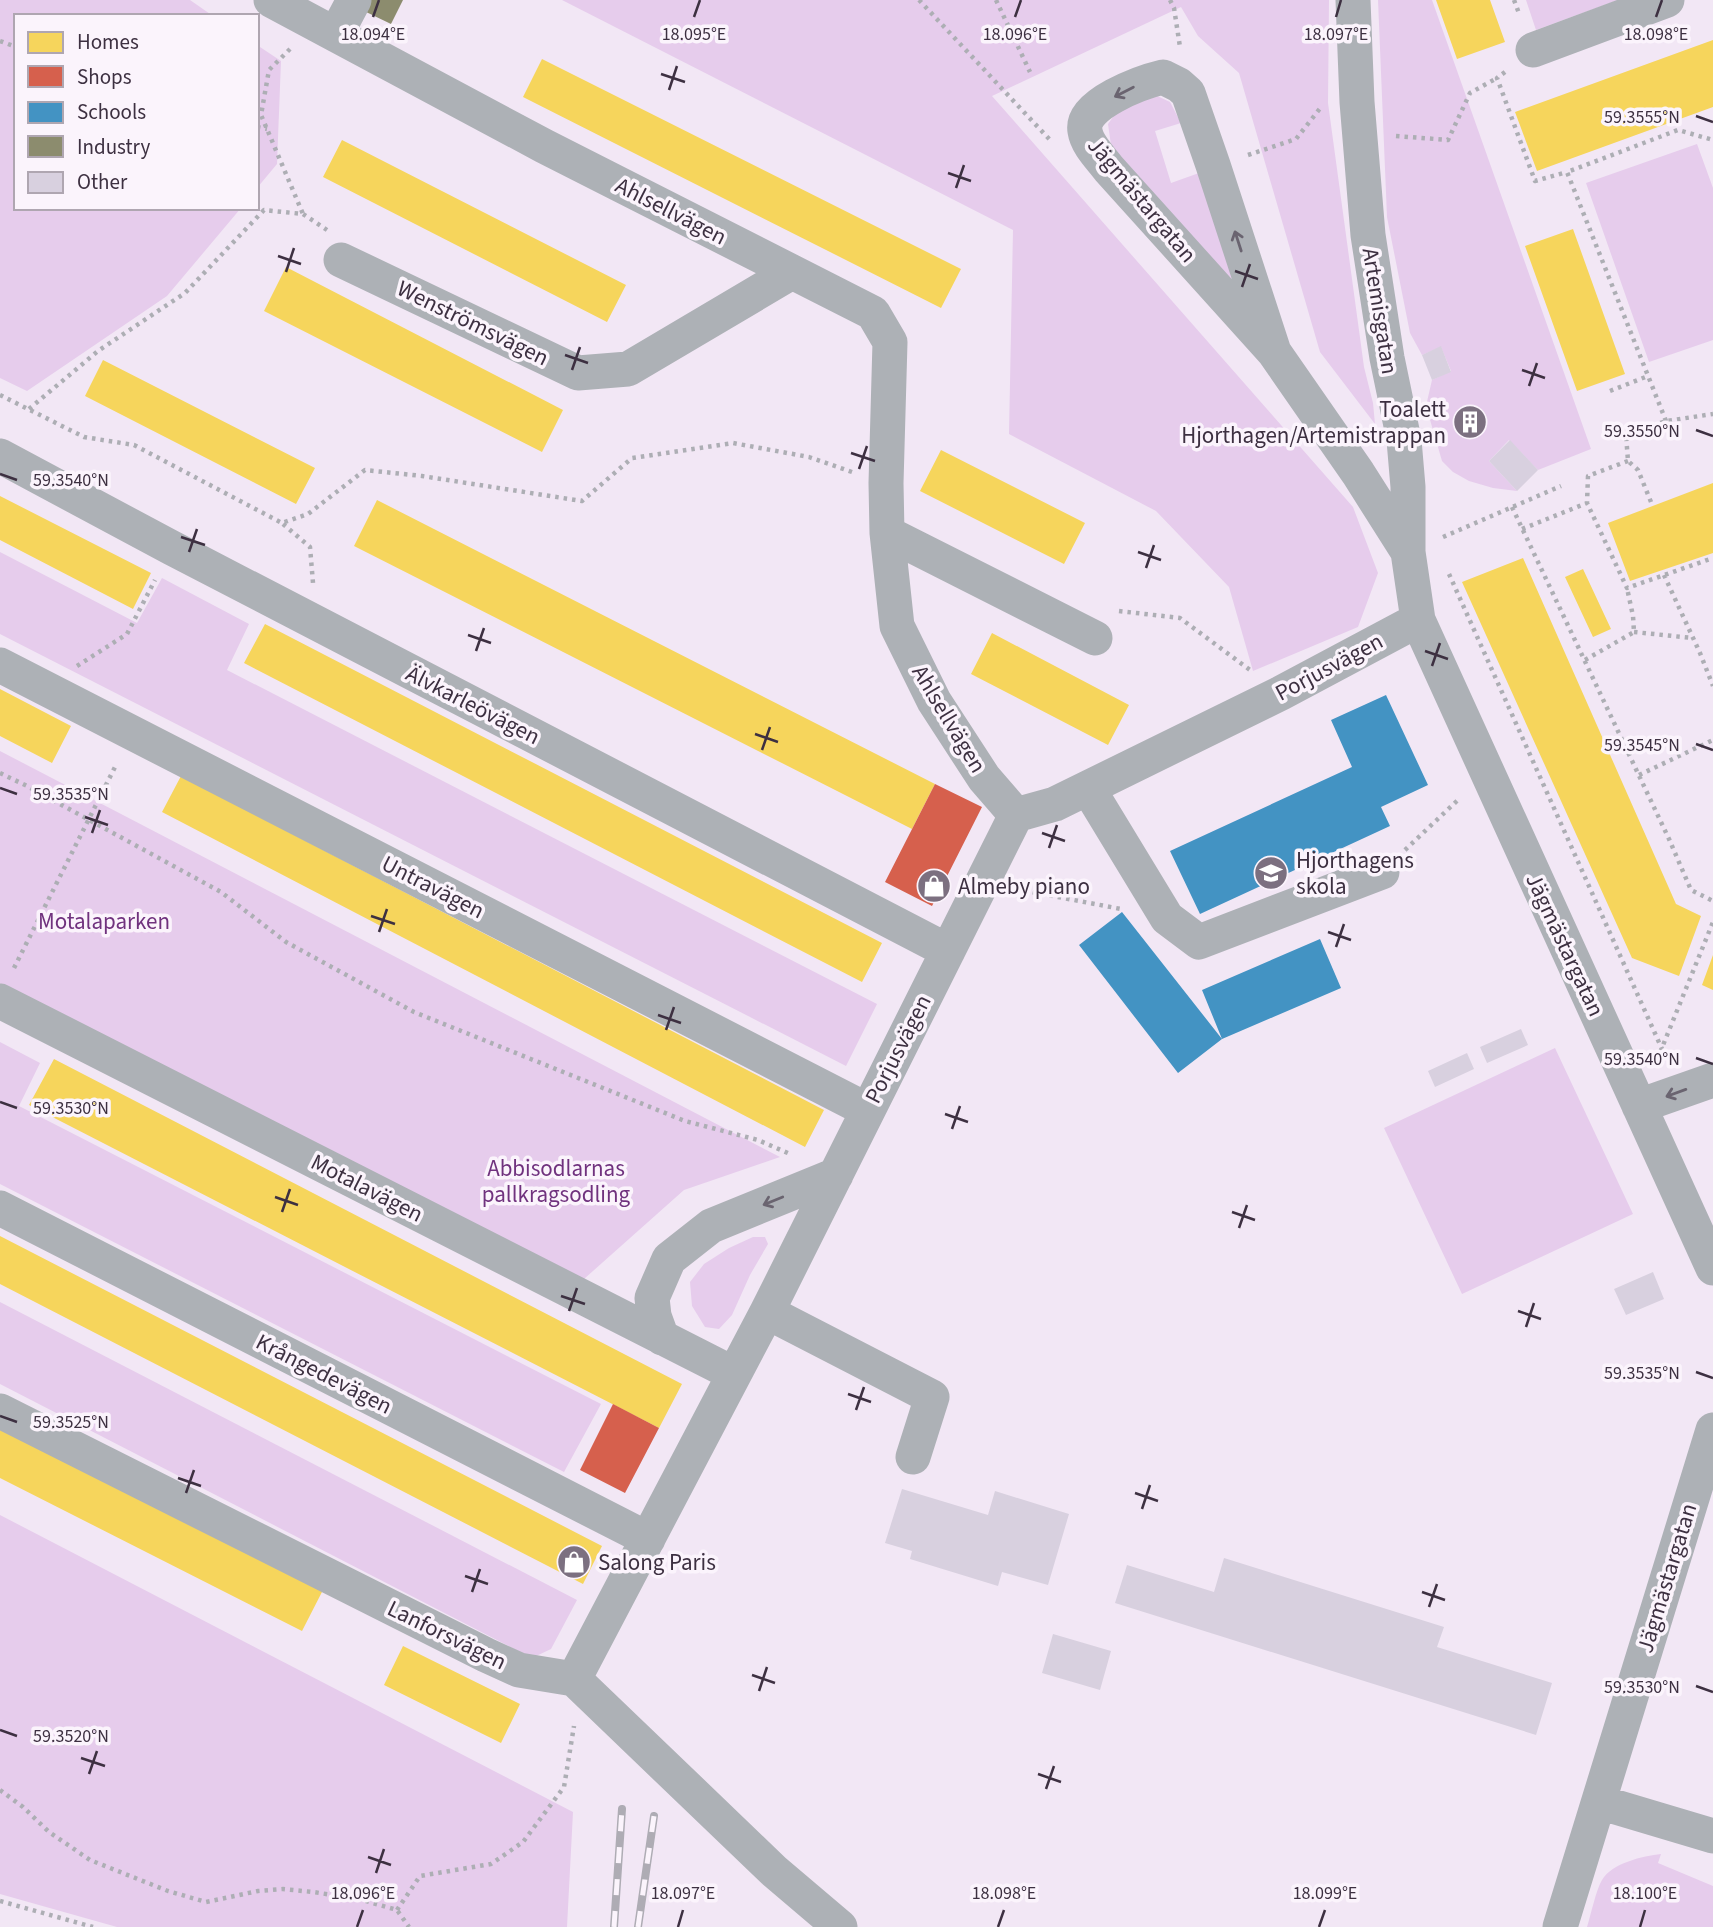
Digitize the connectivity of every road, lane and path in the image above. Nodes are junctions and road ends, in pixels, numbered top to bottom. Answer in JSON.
{"nodes":[{"id":1,"x":271,"y":0,"type":"edge"},
{"id":2,"x":354,"y":0,"type":"edge"},
{"id":3,"x":996,"y":0,"type":"edge"},
{"id":4,"x":1353,"y":0,"type":"edge"},
{"id":5,"x":1514,"y":0,"type":"edge"},
{"id":6,"x":1667,"y":0,"type":"edge"},
{"id":7,"x":326,"y":29,"type":"junction"},
{"id":8,"x":1533,"y":50,"type":"junction"},
{"id":9,"x":1031,"y":72,"type":"dead end"},
{"id":10,"x":1497,"y":78,"type":"junction"},
{"id":11,"x":1324,"y":104,"type":"dead end"},
{"id":12,"x":259,"y":128,"type":"edge"},
{"id":13,"x":268,"y":130,"type":"junction"},
{"id":14,"x":1384,"y":135,"type":"dead end"},
{"id":15,"x":1713,"y":140,"type":"edge"},
{"id":16,"x":1213,"y":165,"type":"junction"},
{"id":17,"x":1567,"y":172,"type":"junction"},
{"id":18,"x":303,"y":214,"type":"junction"},
{"id":19,"x":341,"y":260,"type":"joint"},
{"id":20,"x":792,"y":272,"type":"junction"},
{"id":21,"x":1274,"y":352,"type":"junction"},
{"id":22,"x":1648,"y":376,"type":"junction"},
{"id":23,"x":1610,"y":391,"type":"dead end"},
{"id":24,"x":0,"y":395,"type":"edge"},
{"id":25,"x":29,"y":409,"type":"junction"},
{"id":26,"x":1713,"y":414,"type":"edge"},
{"id":27,"x":1666,"y":421,"type":"junction"},
{"id":28,"x":0,"y":456,"type":"edge"},
{"id":29,"x":1628,"y":461,"type":"junction"},
{"id":30,"x":886,"y":484,"type":"junction"},
{"id":31,"x":1561,"y":486,"type":"dead end"},
{"id":32,"x":1651,"y":502,"type":"dead end"},
{"id":33,"x":1587,"y":503,"type":"junction"},
{"id":34,"x":1512,"y":507,"type":"junction"},
{"id":35,"x":282,"y":523,"type":"junction"},
{"id":36,"x":1522,"y":528,"type":"junction"},
{"id":37,"x":887,"y":533,"type":"junction"},
{"id":38,"x":172,"y":548,"type":"junction"},
{"id":39,"x":1408,"y":552,"type":"junction"},
{"id":40,"x":1711,"y":559,"type":"edge"},
{"id":41,"x":1445,"y":565,"type":"dead end"},
{"id":42,"x":1713,"y":566,"type":"edge"},
{"id":43,"x":1663,"y":575,"type":"junction"},
{"id":44,"x":314,"y":587,"type":"dead end"},
{"id":45,"x":1627,"y":588,"type":"junction"},
{"id":46,"x":1418,"y":620,"type":"junction"},
{"id":47,"x":1101,"y":624,"type":"joint"},
{"id":48,"x":1634,"y":632,"type":"junction"},
{"id":49,"x":1693,"y":638,"type":"junction"},
{"id":50,"x":1585,"y":660,"type":"junction"},
{"id":51,"x":0,"y":665,"type":"edge"},
{"id":52,"x":1713,"y":686,"type":"edge"},
{"id":53,"x":44,"y":687,"type":"junction"},
{"id":54,"x":1281,"y":693,"type":"junction"},
{"id":55,"x":133,"y":733,"type":"junction"},
{"id":56,"x":1713,"y":740,"type":"edge"},
{"id":57,"x":1534,"y":764,"type":"junction"},
{"id":58,"x":0,"y":773,"type":"edge"},
{"id":59,"x":1639,"y":775,"type":"junction"},
{"id":60,"x":1491,"y":783,"type":"junction"},
{"id":61,"x":1088,"y":788,"type":"junction"},
{"id":62,"x":1016,"y":815,"type":"junction"},
{"id":63,"x":88,"y":820,"type":"junction"},
{"id":64,"x":1382,"y":872,"type":"joint"},
{"id":65,"x":982,"y":883,"type":"junction"},
{"id":66,"x":1713,"y":901,"type":"edge"},
{"id":67,"x":1123,"y":909,"type":"dead end"},
{"id":68,"x":1713,"y":922,"type":"edge"},
{"id":69,"x":948,"y":951,"type":"junction"},
{"id":70,"x":6,"y":987,"type":"edge"},
{"id":71,"x":1662,"y":1049,"type":"junction"},
{"id":72,"x":1713,"y":1080,"type":"edge"},
{"id":73,"x":1639,"y":1106,"type":"junction"},
{"id":74,"x":867,"y":1110,"type":"junction"},
{"id":75,"x":836,"y":1175,"type":"junction"},
{"id":76,"x":0,"y":1209,"type":"edge"},
{"id":77,"x":1713,"y":1268,"type":"edge"},
{"id":78,"x":767,"y":1312,"type":"junction"},
{"id":79,"x":662,"y":1338,"type":"junction"},
{"id":80,"x":734,"y":1374,"type":"junction"},
{"id":81,"x":0,"y":1411,"type":"edge"},
{"id":82,"x":1713,"y":1430,"type":"edge"},
{"id":83,"x":913,"y":1457,"type":"dead end"},
{"id":84,"x":648,"y":1539,"type":"junction"},
{"id":85,"x":574,"y":1679,"type":"junction"},
{"id":86,"x":574,"y":1723,"type":"dead end"},
{"id":87,"x":0,"y":1790,"type":"edge"},
{"id":88,"x":1599,"y":1802,"type":"junction"},
{"id":89,"x":1713,"y":1836,"type":"edge"},
{"id":90,"x":0,"y":1901,"type":"edge"},
{"id":91,"x":397,"y":1910,"type":"junction"},
{"id":92,"x":93,"y":1927,"type":"edge"},
{"id":93,"x":409,"y":1927,"type":"edge"},
{"id":94,"x":840,"y":1927,"type":"edge"},
{"id":95,"x":1560,"y":1927,"type":"edge"}],
"edges":[{"from":1,"to":7,"type":"street","name":"Ahlsellvägen"},
{"from":2,"to":7,"type":"street"},
{"from":3,"to":9,"type":"path"},
{"from":4,"to":39,"type":"street","name":"Artemisgatan"},
{"from":5,"to":8,"type":"path"},
{"from":6,"to":8,"type":"street"},
{"from":7,"to":13,"type":"path"},
{"from":7,"to":20,"type":"street","name":"Ahlsellvägen"},
{"from":8,"to":10,"type":"path"},
{"from":10,"to":14,"type":"path"},
{"from":10,"to":17,"type":"path"},
{"from":11,"to":16,"type":"path"},
{"from":12,"to":13,"type":"path"},
{"from":13,"to":18,"type":"path"},
{"from":15,"to":17,"type":"path"},
{"from":21,"to":16,"type":"street","name":"Jägmästargatan","one_way":true},
{"from":16,"to":21,"type":"street","name":"Jägmästargatan","one_way":true},
{"from":17,"to":22,"type":"path"},
{"from":18,"to":19,"type":"path"},
{"from":18,"to":25,"type":"path"},
{"from":19,"to":20,"type":"street","name":"Wenströmsvägen"},
{"from":20,"to":30,"type":"street","name":"Ahlsellvägen"},
{"from":21,"to":39,"type":"street","name":"Jägmästargatan"},
{"from":22,"to":23,"type":"path"},
{"from":22,"to":27,"type":"path"},
{"from":24,"to":25,"type":"path"},
{"from":25,"to":35,"type":"path"},
{"from":26,"to":27,"type":"path"},
{"from":27,"to":29,"type":"path"},
{"from":28,"to":38,"type":"street","name":"Älvkarleövägen"},
{"from":29,"to":32,"type":"path"},
{"from":29,"to":33,"type":"path"},
{"from":30,"to":35,"type":"path"},
{"from":30,"to":37,"type":"street","name":"Ahlsellvägen"},
{"from":31,"to":34,"type":"path"},
{"from":33,"to":36,"type":"path"},
{"from":33,"to":45,"type":"path"},
{"from":34,"to":36,"type":"path"},
{"from":34,"to":39,"type":"path"},
{"from":35,"to":44,"type":"path"},
{"from":36,"to":50,"type":"path"},
{"from":37,"to":47,"type":"street"},
{"from":37,"to":62,"type":"street","name":"Ahlsellvägen"},
{"from":38,"to":53,"type":"path"},
{"from":38,"to":69,"type":"street","name":"Älvkarleövägen"},
{"from":39,"to":46,"type":"street","name":"Artemisgatan"},
{"from":40,"to":42,"type":"path"},
{"from":40,"to":43,"type":"path"},
{"from":41,"to":57,"type":"path"},
{"from":43,"to":45,"type":"path"},
{"from":43,"to":49,"type":"path"},
{"from":45,"to":48,"type":"path"},
{"from":46,"to":54,"type":"street","name":"Porjusvägen"},
{"from":46,"to":60,"type":"street","name":"Jägmästargatan"},
{"from":47,"to":54,"type":"path"},
{"from":48,"to":49,"type":"path"},
{"from":48,"to":50,"type":"path"},
{"from":49,"to":52,"type":"path"},
{"from":50,"to":59,"type":"path"},
{"from":51,"to":53,"type":"street","name":"Untravägen"},
{"from":53,"to":55,"type":"street","name":"Untravägen"},
{"from":54,"to":61,"type":"street","name":"Porjusvägen"},
{"from":55,"to":63,"type":"path"},
{"from":55,"to":74,"type":"street","name":"Untravägen"},
{"from":56,"to":59,"type":"path"},
{"from":57,"to":60,"type":"path"},
{"from":57,"to":71,"type":"path"},
{"from":58,"to":63,"type":"path"},
{"from":59,"to":66,"type":"path"},
{"from":60,"to":64,"type":"path"},
{"from":60,"to":73,"type":"street","name":"Jägmästargatan"},
{"from":61,"to":62,"type":"street","name":"Porjusvägen"},
{"from":61,"to":64,"type":"street"},
{"from":62,"to":65,"type":"street","name":"Porjusvägen"},
{"from":63,"to":70,"type":"path"},
{"from":63,"to":75,"type":"path"},
{"from":65,"to":67,"type":"path"},
{"from":65,"to":69,"type":"street","name":"Porjusvägen"},
{"from":68,"to":71,"type":"path"},
{"from":69,"to":74,"type":"street","name":"Porjusvägen"},
{"from":70,"to":79,"type":"street","name":"Motalavägen"},
{"from":71,"to":73,"type":"path"},
{"from":72,"to":73,"type":"street","one_way":true},
{"from":73,"to":77,"type":"street","name":"Jägmästargatan"},
{"from":74,"to":75,"type":"street","name":"Porjusvägen"},
{"from":75,"to":78,"type":"street","name":"Porjusvägen"},
{"from":75,"to":79,"type":"street","one_way":true},
{"from":76,"to":84,"type":"street","name":"Krångedevägen"},
{"from":78,"to":80,"type":"street","name":"Porjusvägen"},
{"from":78,"to":83,"type":"street"},
{"from":79,"to":80,"type":"street","name":"Motalavägen"},
{"from":80,"to":84,"type":"street","name":"Porjusvägen"},
{"from":81,"to":85,"type":"street","name":"Lanforsvägen"},
{"from":82,"to":88,"type":"street","name":"Jägmästargatan"},
{"from":84,"to":85,"type":"street","name":"Porjusvägen"},
{"from":85,"to":94,"type":"street"},
{"from":86,"to":91,"type":"path"},
{"from":87,"to":91,"type":"path"},
{"from":88,"to":89,"type":"street"},
{"from":88,"to":95,"type":"street","name":"Jägmästargatan"},
{"from":90,"to":92,"type":"path"},
{"from":91,"to":93,"type":"path"}]}
